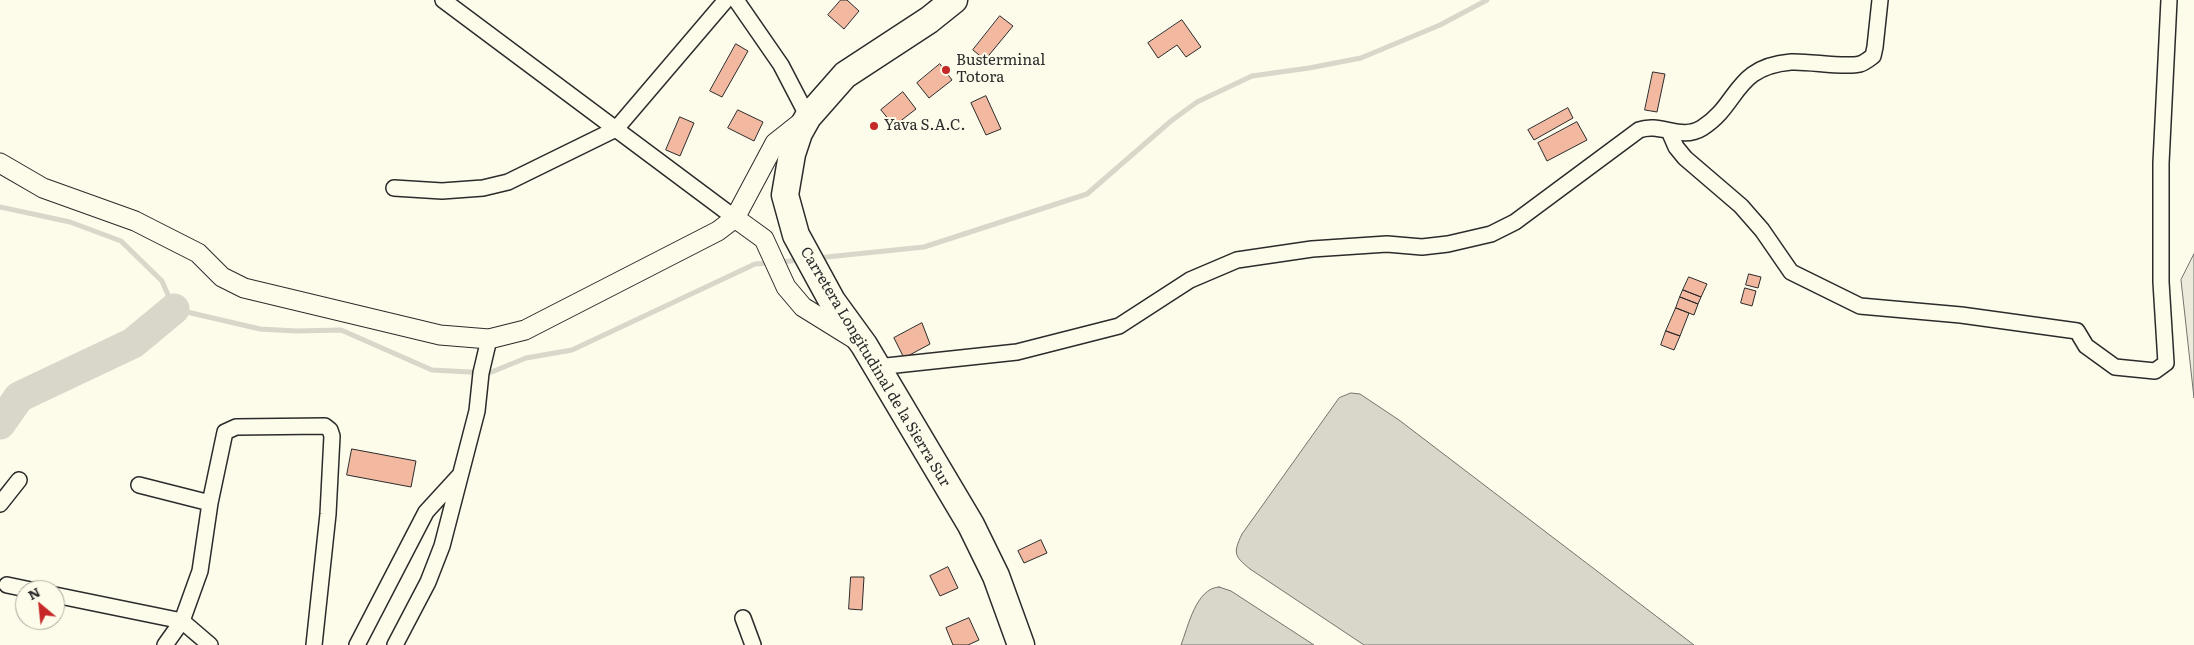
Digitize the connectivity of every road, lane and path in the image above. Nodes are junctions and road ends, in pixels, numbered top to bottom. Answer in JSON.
{"nodes":[{"id":1,"x":443,"y":0,"type":"edge"},
{"id":2,"x":726,"y":0,"type":"edge"},
{"id":3,"x":736,"y":0,"type":"edge"},
{"id":4,"x":954,"y":0,"type":"edge"},
{"id":5,"x":1880,"y":0,"type":"edge"},
{"id":6,"x":2169,"y":0,"type":"edge"},
{"id":7,"x":808,"y":117,"type":"junction"},
{"id":8,"x":616,"y":129,"type":"junction"},
{"id":9,"x":1669,"y":131,"type":"junction"},
{"id":10,"x":0,"y":163,"type":"edge"},
{"id":11,"x":394,"y":188,"type":"dead end"},
{"id":12,"x":735,"y":218,"type":"junction"},
{"id":13,"x":489,"y":339,"type":"junction"},
{"id":14,"x":864,"y":345,"type":"junction"},
{"id":15,"x":876,"y":367,"type":"junction"},
{"id":16,"x":461,"y":475,"type":"junction"},
{"id":17,"x":19,"y":480,"type":"dead end"},
{"id":18,"x":139,"y":485,"type":"dead end"},
{"id":19,"x":210,"y":503,"type":"junction"},
{"id":20,"x":0,"y":504,"type":"edge"},
{"id":21,"x":7,"y":585,"type":"dead end"},
{"id":22,"x":15,"y":587,"type":"edge"},
{"id":23,"x":65,"y":597,"type":"edge"},
{"id":24,"x":743,"y":618,"type":"dead end"},
{"id":25,"x":182,"y":621,"type":"junction"},
{"id":26,"x":166,"y":645,"type":"edge"},
{"id":27,"x":210,"y":645,"type":"edge"},
{"id":28,"x":314,"y":645,"type":"edge"},
{"id":29,"x":357,"y":645,"type":"edge"},
{"id":30,"x":395,"y":645,"type":"edge"},
{"id":31,"x":753,"y":645,"type":"edge"},
{"id":32,"x":1021,"y":645,"type":"edge"}],
"edges":[{"from":1,"to":8,"type":"street"},
{"from":2,"to":8,"type":"street"},
{"from":3,"to":7,"type":"street"},
{"from":4,"to":7,"type":"highway","name":"Carretera Longitudinal de la Sierra Sur"},
{"from":5,"to":9,"type":"street"},
{"from":6,"to":9,"type":"street"},
{"from":7,"to":12,"type":"street"},
{"from":7,"to":14,"type":"highway","name":"Carretera Longitudinal de la Sierra Sur"},
{"from":8,"to":11,"type":"street"},
{"from":8,"to":12,"type":"street"},
{"from":9,"to":15,"type":"street"},
{"from":10,"to":13,"type":"street"},
{"from":12,"to":13,"type":"street"},
{"from":12,"to":14,"type":"street"},
{"from":13,"to":16,"type":"street"},
{"from":14,"to":15,"type":"highway","name":"Carretera Longitudinal de la Sierra Sur"},
{"from":15,"to":32,"type":"highway","name":"Carretera Longitudinal de la Sierra Sur"},
{"from":16,"to":29,"type":"street"},
{"from":16,"to":30,"type":"street"},
{"from":17,"to":20,"type":"street"},
{"from":18,"to":19,"type":"street"},
{"from":19,"to":25,"type":"street"},
{"from":19,"to":28,"type":"street"},
{"from":21,"to":22,"type":"street"},
{"from":23,"to":25,"type":"street"},
{"from":24,"to":31,"type":"street"},
{"from":25,"to":26,"type":"street"},
{"from":25,"to":27,"type":"street"}]}
